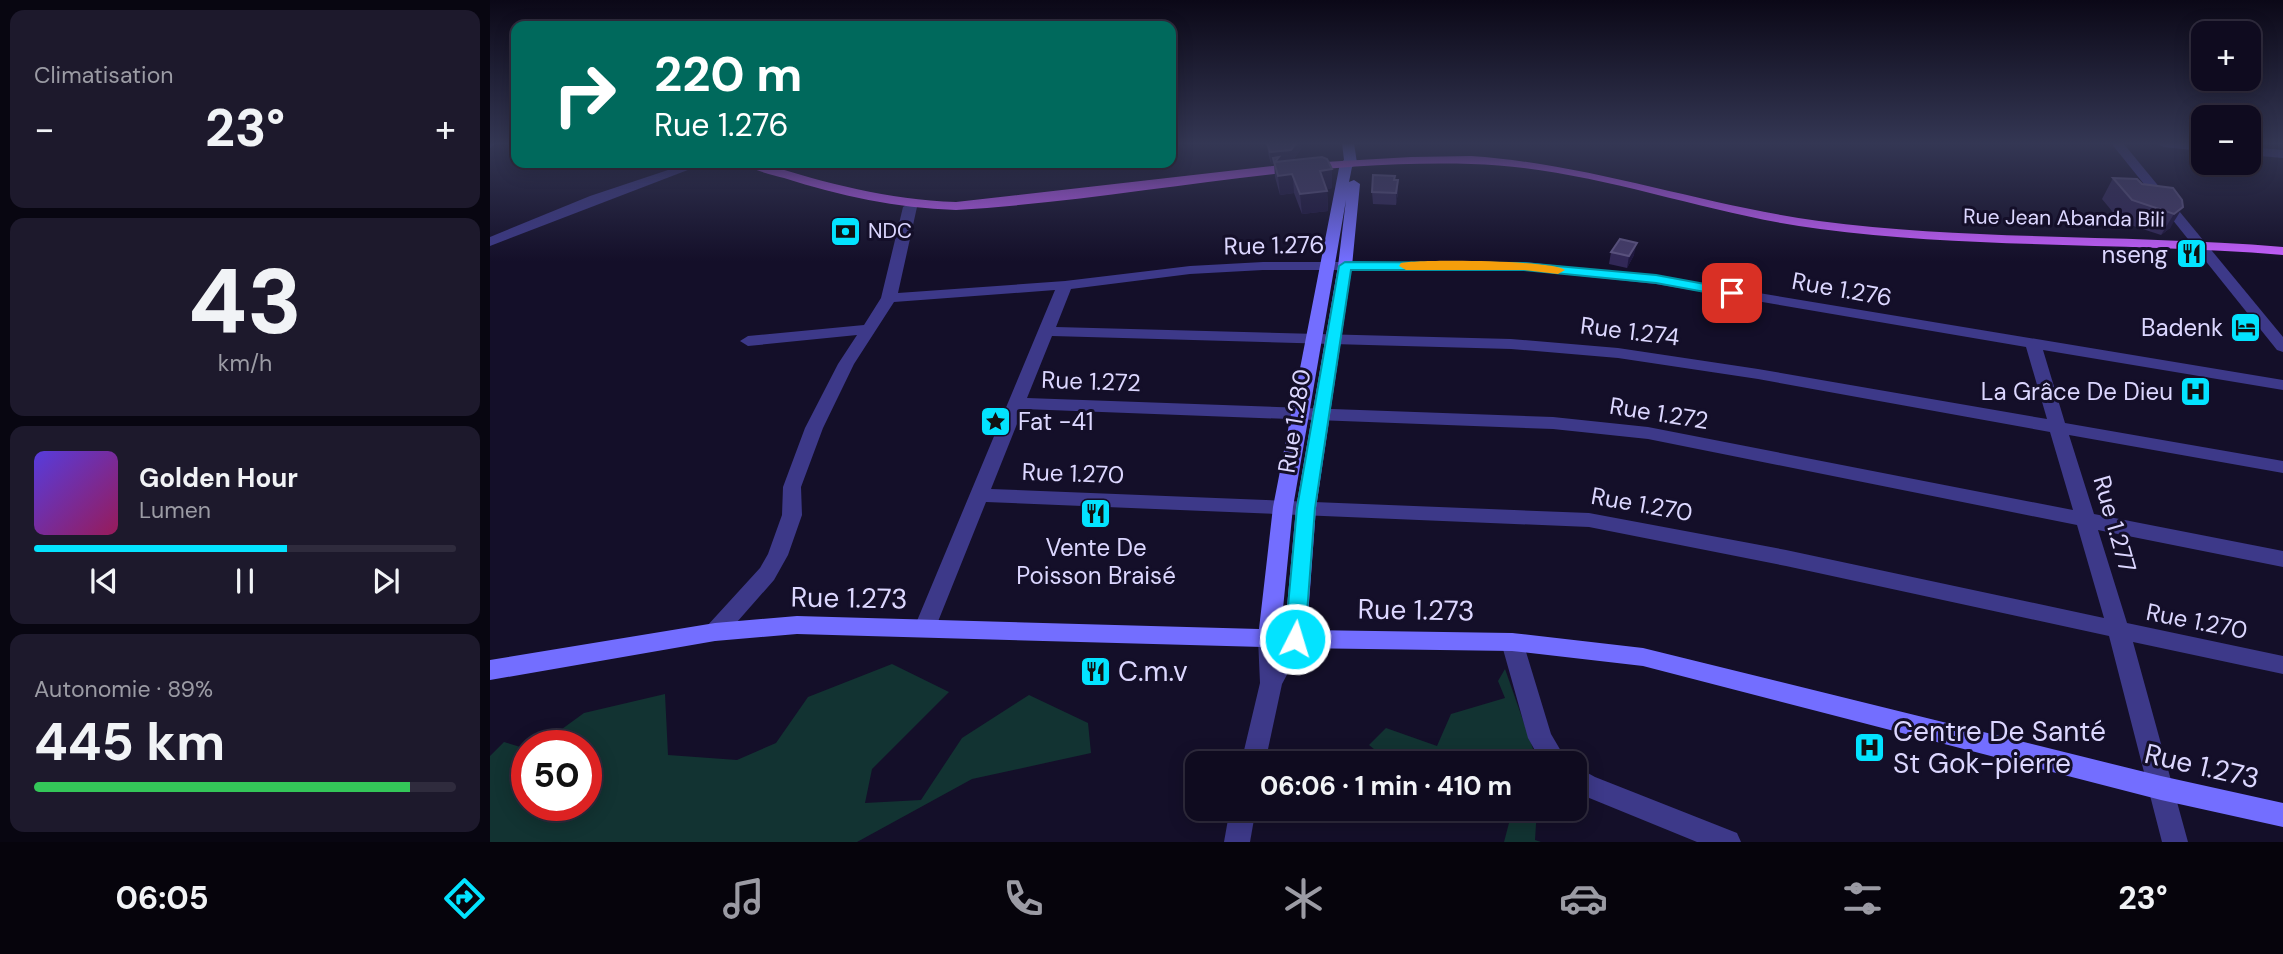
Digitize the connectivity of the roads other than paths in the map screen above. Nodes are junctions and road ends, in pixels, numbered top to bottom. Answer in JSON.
{"nodes":[{"id":1,"x":644,"y":182,"type":"edge"},
{"id":2,"x":817,"y":182,"type":"edge"},
{"id":3,"x":1179,"y":182,"type":"edge"},
{"id":4,"x":1347,"y":182,"type":"edge"},
{"id":5,"x":1350,"y":182,"type":"edge"},
{"id":6,"x":1614,"y":182,"type":"edge"},
{"id":7,"x":2150,"y":182,"type":"edge"},
{"id":8,"x":910,"y":207,"type":"junction"},
{"id":9,"x":490,"y":242,"type":"edge"},
{"id":10,"x":2199,"y":242,"type":"junction"},
{"id":11,"x":2283,"y":251,"type":"edge"},
{"id":12,"x":1327,"y":266,"type":"junction"},
{"id":13,"x":1345,"y":266,"type":"junction"},
{"id":14,"x":1065,"y":285,"type":"junction"},
{"id":15,"x":888,"y":299,"type":"junction"},
{"id":16,"x":870,"y":329,"type":"junction"},
{"id":17,"x":1046,"y":331,"type":"junction"},
{"id":18,"x":1324,"y":340,"type":"junction"},
{"id":19,"x":748,"y":341,"type":"dead end"},
{"id":20,"x":2033,"y":344,"type":"junction"},
{"id":21,"x":2282,"y":344,"type":"edge"},
{"id":22,"x":2283,"y":385,"type":"edge"},
{"id":23,"x":1017,"y":403,"type":"junction"},
{"id":24,"x":1301,"y":414,"type":"junction"},
{"id":25,"x":1323,"y":414,"type":"junction"},
{"id":26,"x":2059,"y":428,"type":"junction"},
{"id":27,"x":2283,"y":467,"type":"edge"},
{"id":28,"x":979,"y":495,"type":"junction"},
{"id":29,"x":1283,"y":508,"type":"junction"},
{"id":30,"x":1306,"y":508,"type":"junction"},
{"id":31,"x":2087,"y":520,"type":"junction"},
{"id":32,"x":2283,"y":559,"type":"edge"},
{"id":33,"x":925,"y":628,"type":"junction"},
{"id":34,"x":715,"y":632,"type":"junction"},
{"id":35,"x":2119,"y":632,"type":"junction"},
{"id":36,"x":1269,"y":638,"type":"junction"},
{"id":37,"x":1295,"y":639,"type":"junction"},
{"id":38,"x":1512,"y":642,"type":"junction"},
{"id":39,"x":2283,"y":665,"type":"edge"},
{"id":40,"x":490,"y":670,"type":"edge"},
{"id":41,"x":1271,"y":683,"type":"junction"},
{"id":42,"x":1257,"y":751,"type":"edge"},
{"id":43,"x":1548,"y":751,"type":"edge"},
{"id":44,"x":1587,"y":783,"type":"edge"},
{"id":45,"x":2161,"y":788,"type":"junction"},
{"id":46,"x":2283,"y":815,"type":"edge"},
{"id":47,"x":1241,"y":821,"type":"edge"},
{"id":48,"x":1237,"y":842,"type":"edge"},
{"id":49,"x":1728,"y":842,"type":"edge"},
{"id":50,"x":2175,"y":842,"type":"edge"}],
"edges":[{"from":1,"to":9,"type":"street"},
{"from":2,"to":8,"type":"main road","name":"Rue Jean Abanda Bili"},
{"from":3,"to":8,"type":"main road","name":"Rue Jean Abanda Bili"},
{"from":4,"to":12,"type":"main road","name":"Rue 1.280"},
{"from":5,"to":13,"type":"main road","name":"Rue 1.280"},
{"from":6,"to":10,"type":"main road","name":"Rue Jean Abanda Bili"},
{"from":7,"to":10,"type":"street"},
{"from":8,"to":15,"type":"street"},
{"from":10,"to":11,"type":"main road","name":"Rue Jean Abanda Bili"},
{"from":10,"to":21,"type":"street"},
{"from":12,"to":13,"type":"street","name":"Rue 1.276"},
{"from":12,"to":14,"type":"street","name":"Rue 1.276"},
{"from":12,"to":18,"type":"main road","name":"Rue 1.280"},
{"from":13,"to":18,"type":"main road","name":"Rue 1.280"},
{"from":13,"to":20,"type":"street","name":"Rue 1.276"},
{"from":14,"to":15,"type":"street","name":"Rue 1.276"},
{"from":14,"to":17,"type":"street"},
{"from":15,"to":16,"type":"street"},
{"from":16,"to":19,"type":"street"},
{"from":16,"to":34,"type":"street"},
{"from":17,"to":18,"type":"street","name":"Rue 1.274"},
{"from":17,"to":23,"type":"street"},
{"from":18,"to":24,"type":"main road","name":"Rue 1.280"},
{"from":18,"to":25,"type":"main road","name":"Rue 1.280"},
{"from":18,"to":26,"type":"street","name":"Rue 1.274"},
{"from":20,"to":22,"type":"street","name":"Rue 1.276"},
{"from":20,"to":26,"type":"street","name":"Rue 1.277"},
{"from":23,"to":24,"type":"street","name":"Rue 1.272"},
{"from":23,"to":28,"type":"street"},
{"from":24,"to":25,"type":"street","name":"Rue 1.272"},
{"from":24,"to":29,"type":"main road","name":"Rue 1.280"},
{"from":25,"to":30,"type":"main road","name":"Rue 1.280"},
{"from":25,"to":31,"type":"street","name":"Rue 1.272"},
{"from":26,"to":27,"type":"street","name":"Rue 1.274"},
{"from":26,"to":31,"type":"street","name":"Rue 1.277"},
{"from":28,"to":29,"type":"street","name":"Rue 1.270"},
{"from":28,"to":33,"type":"street"},
{"from":29,"to":30,"type":"street","name":"Rue 1.270"},
{"from":29,"to":36,"type":"main road","name":"Rue 1.280"},
{"from":30,"to":35,"type":"street","name":"Rue 1.270"},
{"from":30,"to":37,"type":"main road","name":"Rue 1.280"},
{"from":31,"to":32,"type":"street","name":"Rue 1.272"},
{"from":31,"to":35,"type":"street","name":"Rue 1.277"},
{"from":33,"to":34,"type":"main road","name":"Rue 1.273"},
{"from":33,"to":36,"type":"main road","name":"Rue 1.273"},
{"from":34,"to":40,"type":"main road","name":"Rue 1.273"},
{"from":35,"to":39,"type":"street","name":"Rue 1.270"},
{"from":35,"to":45,"type":"street","name":"Rue 1.277"},
{"from":36,"to":37,"type":"main road","name":"Rue 1.273"},
{"from":36,"to":41,"type":"street"},
{"from":37,"to":38,"type":"main road","name":"Rue 1.273"},
{"from":37,"to":41,"type":"street","name":"Rue 1.280"},
{"from":38,"to":43,"type":"street"},
{"from":38,"to":45,"type":"main road","name":"Rue 1.273"},
{"from":41,"to":42,"type":"street"},
{"from":44,"to":49,"type":"street"},
{"from":45,"to":46,"type":"main road","name":"Rue 1.273"},
{"from":45,"to":50,"type":"street","name":"Rue 1.277"},
{"from":47,"to":48,"type":"street"}]}
